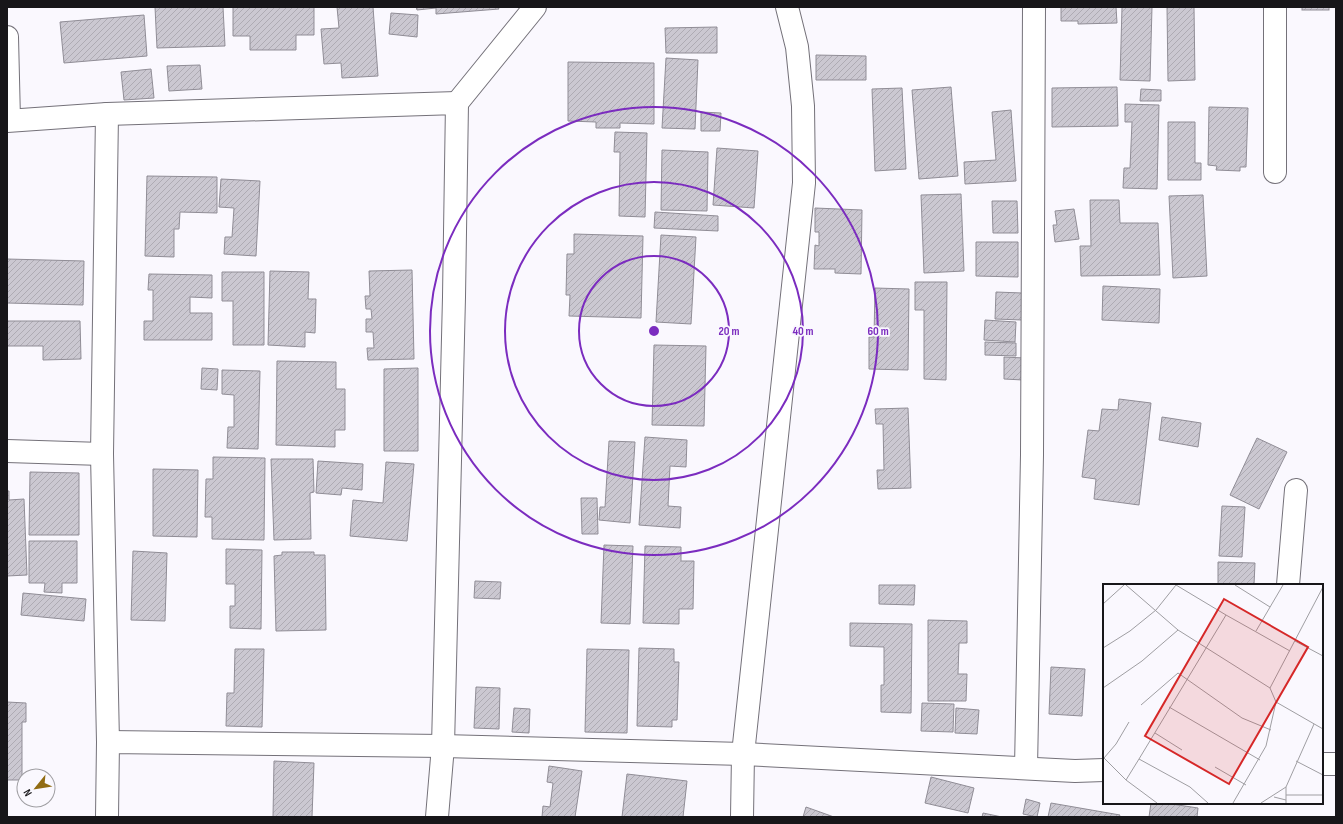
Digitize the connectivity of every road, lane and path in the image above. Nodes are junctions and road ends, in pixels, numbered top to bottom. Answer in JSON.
{"nodes":[{"id":1,"x":535,"y":7,"type":"edge"},
{"id":2,"x":787,"y":7,"type":"edge"},
{"id":3,"x":1034,"y":7,"type":"edge"},
{"id":4,"x":1275,"y":7,"type":"edge"},
{"id":5,"x":7,"y":37,"type":"edge"},
{"id":6,"x":457,"y":103,"type":"junction"},
{"id":7,"x":107,"y":114,"type":"junction"},
{"id":8,"x":8,"y":121,"type":"edge"},
{"id":9,"x":1275,"y":172,"type":"dead end"},
{"id":10,"x":7,"y":452,"type":"edge"},
{"id":11,"x":102,"y":454,"type":"junction"},
{"id":12,"x":1296,"y":490,"type":"dead end"},
{"id":13,"x":1288,"y":584,"type":"edge"},
{"id":14,"x":108,"y":742,"type":"junction"},
{"id":15,"x":443,"y":746,"type":"junction"},
{"id":16,"x":743,"y":754,"type":"junction"},
{"id":17,"x":1323,"y":764,"type":"edge"},
{"id":18,"x":1336,"y":764,"type":"edge"},
{"id":19,"x":1026,"y":768,"type":"junction"},
{"id":20,"x":1103,"y":770,"type":"edge"},
{"id":21,"x":107,"y":817,"type":"edge"},
{"id":22,"x":437,"y":817,"type":"edge"},
{"id":23,"x":742,"y":817,"type":"edge"}],
"edges":[{"from":1,"to":6,"type":"street"},
{"from":2,"to":16,"type":"street"},
{"from":3,"to":19,"type":"street"},
{"from":4,"to":9,"type":"street"},
{"from":5,"to":8,"type":"street"},
{"from":6,"to":7,"type":"street"},
{"from":6,"to":15,"type":"street"},
{"from":7,"to":8,"type":"street"},
{"from":7,"to":11,"type":"street"},
{"from":10,"to":11,"type":"street"},
{"from":11,"to":14,"type":"street"},
{"from":12,"to":13,"type":"street"},
{"from":14,"to":15,"type":"street"},
{"from":14,"to":21,"type":"street"},
{"from":15,"to":16,"type":"street"},
{"from":15,"to":22,"type":"street"},
{"from":16,"to":19,"type":"street"},
{"from":16,"to":23,"type":"street"},
{"from":17,"to":18,"type":"street"},
{"from":19,"to":20,"type":"street"}]}
